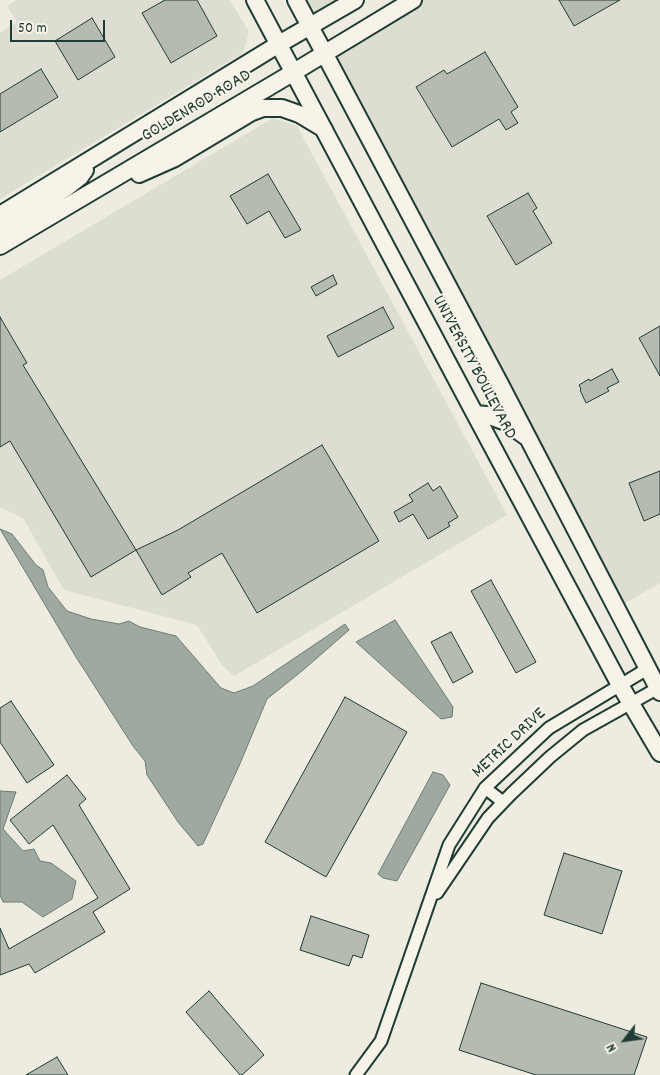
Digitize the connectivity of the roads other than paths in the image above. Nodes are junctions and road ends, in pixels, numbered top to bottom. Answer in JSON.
{"nodes":[{"id":1,"x":255,"y":0,"type":"edge"},
{"id":2,"x":296,"y":0,"type":"edge"},
{"id":3,"x":355,"y":0,"type":"edge"},
{"id":4,"x":413,"y":0,"type":"edge"},
{"id":5,"x":310,"y":26,"type":"junction"},
{"id":6,"x":279,"y":44,"type":"junction"},
{"id":7,"x":324,"y":53,"type":"junction"},
{"id":8,"x":294,"y":72,"type":"junction"},
{"id":9,"x":325,"y":130,"type":"junction"},
{"id":10,"x":95,"y":156,"type":"junction"},
{"id":11,"x":75,"y":202,"type":"junction"},
{"id":12,"x":0,"y":214,"type":"edge"},
{"id":13,"x":0,"y":230,"type":"edge"},
{"id":14,"x":0,"y":246,"type":"edge"},
{"id":15,"x":475,"y":414,"type":"junction"},
{"id":16,"x":529,"y":439,"type":"junction"},
{"id":17,"x":647,"y":669,"type":"junction"},
{"id":18,"x":620,"y":685,"type":"junction"},
{"id":19,"x":659,"y":690,"type":"edge"},
{"id":20,"x":631,"y":703,"type":"junction"},
{"id":21,"x":660,"y":753,"type":"edge"},
{"id":22,"x":485,"y":788,"type":"junction"},
{"id":23,"x":503,"y":802,"type":"junction"},
{"id":24,"x":427,"y":910,"type":"junction"},
{"id":25,"x":356,"y":1075,"type":"edge"}],
"edges":[{"from":1,"to":6,"type":"street","name":"UNIVERSITY BOULEVARD"},
{"from":2,"to":5,"type":"street","name":"UNIVERSITY BOULEVARD"},
{"from":3,"to":5,"type":"street","name":"GOLDENROD ROAD"},
{"from":4,"to":7,"type":"street","name":"GOLDENROD ROAD"},
{"from":5,"to":6,"type":"street","name":"GOLDENROD ROAD"},
{"from":5,"to":7,"type":"street","name":"UNIVERSITY BOULEVARD"},
{"from":6,"to":8,"type":"street","name":"UNIVERSITY BOULEVARD"},
{"from":6,"to":10,"type":"street","name":"GOLDENROD ROAD"},
{"from":7,"to":8,"type":"street","name":"GOLDENROD ROAD"},
{"from":7,"to":16,"type":"street","name":"UNIVERSITY BOULEVARD"},
{"from":8,"to":9,"type":"street","name":"UNIVERSITY BOULEVARD"},
{"from":8,"to":11,"type":"street","name":"GOLDENROD ROAD"},
{"from":9,"to":11,"type":"street"},
{"from":9,"to":15,"type":"street","name":"UNIVERSITY BOULEVARD"},
{"from":10,"to":12,"type":"street","name":"GOLDENROD ROAD"},
{"from":10,"to":13,"type":"street"},
{"from":11,"to":14,"type":"street","name":"GOLDENROD ROAD"},
{"from":15,"to":16,"type":"street"},
{"from":15,"to":18,"type":"street","name":"UNIVERSITY BOULEVARD"},
{"from":16,"to":17,"type":"street","name":"UNIVERSITY BOULEVARD"},
{"from":17,"to":18,"type":"street","name":"METRIC DRIVE"},
{"from":17,"to":19,"type":"street","name":"UNIVERSITY BOULEVARD"},
{"from":18,"to":20,"type":"street","name":"UNIVERSITY BOULEVARD"},
{"from":18,"to":22,"type":"street","name":"METRIC DRIVE"},
{"from":19,"to":20,"type":"street","name":"METRIC DRIVE"},
{"from":20,"to":21,"type":"street","name":"UNIVERSITY BOULEVARD"},
{"from":20,"to":23,"type":"street","name":"METRIC DRIVE"},
{"from":22,"to":23,"type":"street"},
{"from":22,"to":24,"type":"street","name":"METRIC DRIVE"},
{"from":23,"to":24,"type":"street","name":"METRIC DRIVE"},
{"from":24,"to":25,"type":"street","name":"METRIC DRIVE"}]}
